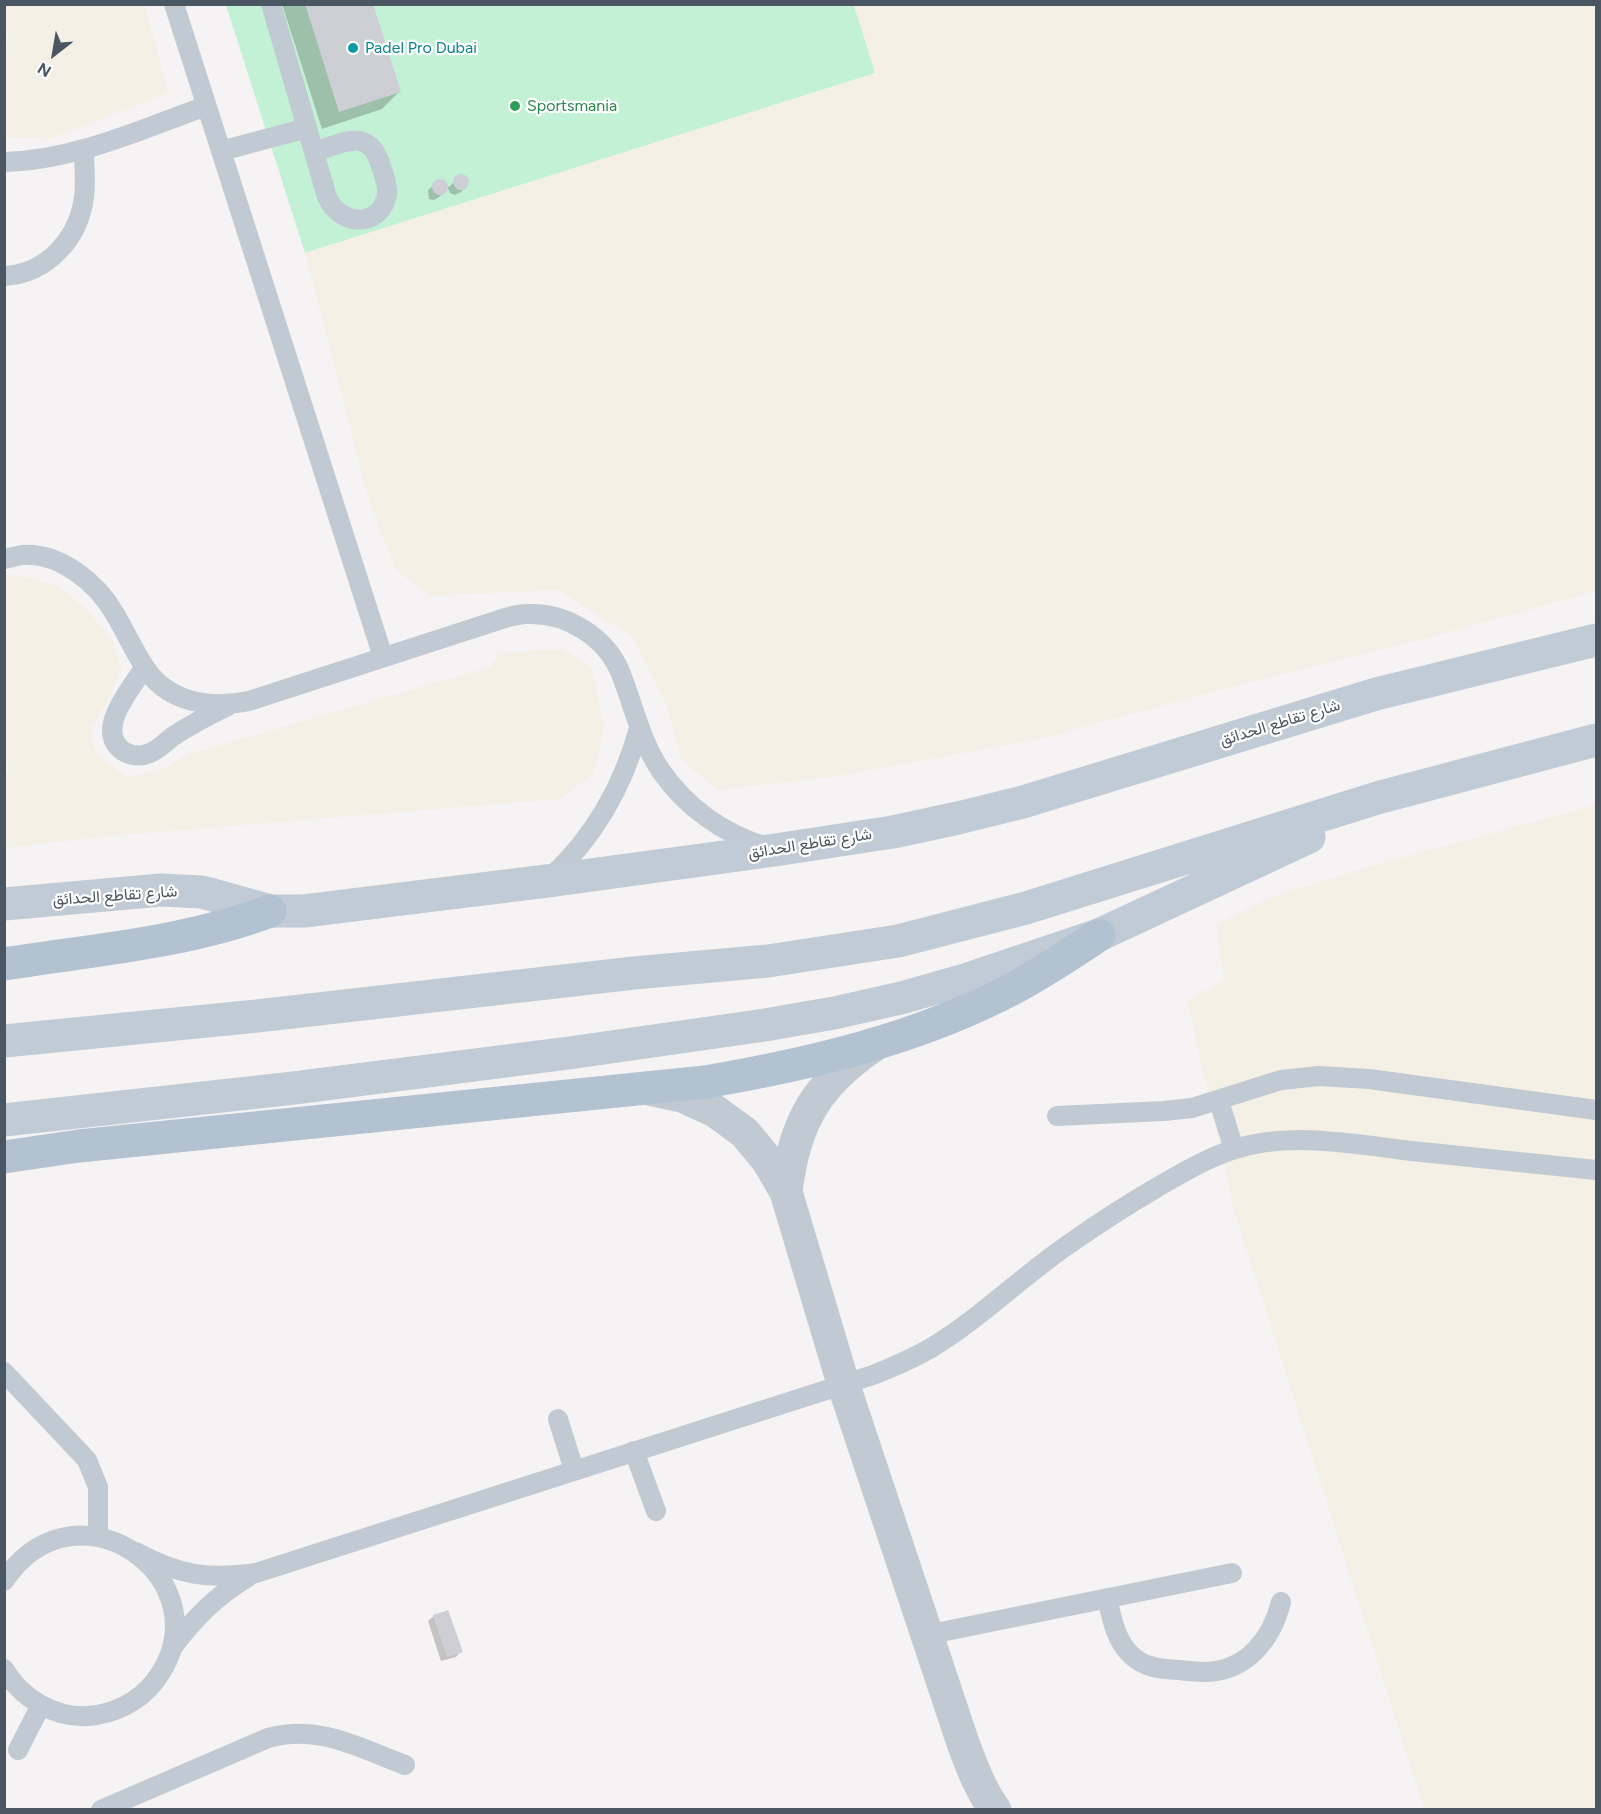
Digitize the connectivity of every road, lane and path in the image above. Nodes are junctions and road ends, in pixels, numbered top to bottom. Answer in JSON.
{"nodes":[{"id":1,"x":174,"y":4,"type":"edge"},
{"id":2,"x":271,"y":4,"type":"edge"},
{"id":3,"x":206,"y":106,"type":"junction"},
{"id":4,"x":307,"y":128,"type":"junction"},
{"id":5,"x":84,"y":150,"type":"junction"},
{"id":6,"x":221,"y":151,"type":"junction"},
{"id":7,"x":315,"y":152,"type":"dead end"},
{"id":8,"x":4,"y":162,"type":"edge"},
{"id":9,"x":4,"y":276,"type":"edge"},
{"id":10,"x":4,"y":559,"type":"edge"},
{"id":11,"x":1596,"y":640,"type":"edge"},
{"id":12,"x":383,"y":657,"type":"junction"},
{"id":13,"x":144,"y":668,"type":"junction"},
{"id":14,"x":230,"y":705,"type":"junction"},
{"id":15,"x":639,"y":728,"type":"junction"},
{"id":16,"x":1596,"y":740,"type":"edge"},
{"id":17,"x":1377,"y":798,"type":"junction"},
{"id":18,"x":775,"y":850,"type":"junction"},
{"id":19,"x":547,"y":881,"type":"junction"},
{"id":20,"x":4,"y":903,"type":"edge"},
{"id":21,"x":270,"y":911,"type":"junction"},
{"id":22,"x":1100,"y":935,"type":"junction"},
{"id":23,"x":4,"y":964,"type":"edge"},
{"id":24,"x":4,"y":1041,"type":"edge"},
{"id":25,"x":878,"y":1044,"type":"junction"},
{"id":26,"x":646,"y":1088,"type":"junction"},
{"id":27,"x":1219,"y":1101,"type":"junction"},
{"id":28,"x":1596,"y":1110,"type":"edge"},
{"id":29,"x":1057,"y":1116,"type":"dead end"},
{"id":30,"x":4,"y":1120,"type":"edge"},
{"id":31,"x":1234,"y":1149,"type":"junction"},
{"id":32,"x":4,"y":1156,"type":"edge"},
{"id":33,"x":1596,"y":1170,"type":"edge"},
{"id":34,"x":786,"y":1192,"type":"junction"},
{"id":35,"x":4,"y":1372,"type":"edge"},
{"id":36,"x":843,"y":1383,"type":"junction"},
{"id":37,"x":558,"y":1419,"type":"dead end"},
{"id":38,"x":634,"y":1451,"type":"junction"},
{"id":39,"x":574,"y":1470,"type":"junction"},
{"id":40,"x":656,"y":1511,"type":"dead end"},
{"id":41,"x":98,"y":1536,"type":"junction"},
{"id":42,"x":136,"y":1552,"type":"junction"},
{"id":43,"x":256,"y":1573,"type":"junction"},
{"id":44,"x":1232,"y":1573,"type":"dead end"},
{"id":45,"x":4,"y":1581,"type":"edge"},
{"id":46,"x":1107,"y":1598,"type":"junction"},
{"id":47,"x":1281,"y":1602,"type":"dead end"},
{"id":48,"x":927,"y":1635,"type":"junction"},
{"id":49,"x":171,"y":1649,"type":"junction"},
{"id":50,"x":4,"y":1669,"type":"edge"},
{"id":51,"x":41,"y":1705,"type":"junction"},
{"id":52,"x":18,"y":1750,"type":"dead end"},
{"id":53,"x":405,"y":1765,"type":"dead end"},
{"id":54,"x":101,"y":1809,"type":"edge"},
{"id":55,"x":995,"y":1809,"type":"edge"}],
"edges":[{"from":1,"to":3,"type":"lane"},
{"from":2,"to":4,"type":"lane"},
{"from":3,"to":5,"type":"lane"},
{"from":3,"to":6,"type":"lane"},
{"from":4,"to":6,"type":"lane"},
{"from":4,"to":7,"type":"lane"},
{"from":5,"to":8,"type":"lane"},
{"from":5,"to":9,"type":"lane"},
{"from":6,"to":12,"type":"lane"},
{"from":10,"to":13,"type":"lane"},
{"from":11,"to":18,"type":"main road","name":"شارع تقاطع الحدائق"},
{"from":12,"to":14,"type":"lane"},
{"from":12,"to":15,"type":"lane"},
{"from":13,"to":14,"type":"lane"},
{"from":13,"to":14,"type":"lane"},
{"from":15,"to":18,"type":"lane"},
{"from":15,"to":19,"type":"lane"},
{"from":16,"to":17,"type":"main road"},
{"from":17,"to":22,"type":"main road"},
{"from":17,"to":24,"type":"main road"},
{"from":18,"to":19,"type":"main road","name":"شارع تقاطع الحدائق"},
{"from":19,"to":21,"type":"main road","name":"شارع تقاطع الحدائق"},
{"from":20,"to":21,"type":"main road","name":"شارع تقاطع الحدائق"},
{"from":21,"to":23,"type":"main road"},
{"from":22,"to":25,"type":"main road"},
{"from":22,"to":30,"type":"main road"},
{"from":25,"to":26,"type":"main road"},
{"from":25,"to":34,"type":"street"},
{"from":26,"to":32,"type":"main road"},
{"from":26,"to":34,"type":"street"},
{"from":27,"to":28,"type":"lane"},
{"from":27,"to":29,"type":"lane"},
{"from":27,"to":31,"type":"lane"},
{"from":31,"to":33,"type":"lane"},
{"from":31,"to":36,"type":"lane"},
{"from":34,"to":36,"type":"street"},
{"from":35,"to":41,"type":"lane"},
{"from":36,"to":38,"type":"lane"},
{"from":36,"to":48,"type":"street"},
{"from":37,"to":39,"type":"lane"},
{"from":38,"to":39,"type":"lane"},
{"from":38,"to":40,"type":"lane"},
{"from":39,"to":43,"type":"lane"},
{"from":41,"to":42,"type":"lane"},
{"from":41,"to":45,"type":"lane"},
{"from":42,"to":43,"type":"lane"},
{"from":42,"to":49,"type":"lane"},
{"from":43,"to":49,"type":"lane"},
{"from":44,"to":46,"type":"lane"},
{"from":46,"to":47,"type":"lane"},
{"from":46,"to":48,"type":"lane"},
{"from":48,"to":55,"type":"street"},
{"from":49,"to":51,"type":"lane"},
{"from":50,"to":51,"type":"lane"},
{"from":51,"to":52,"type":"lane"},
{"from":53,"to":54,"type":"lane"}]}
